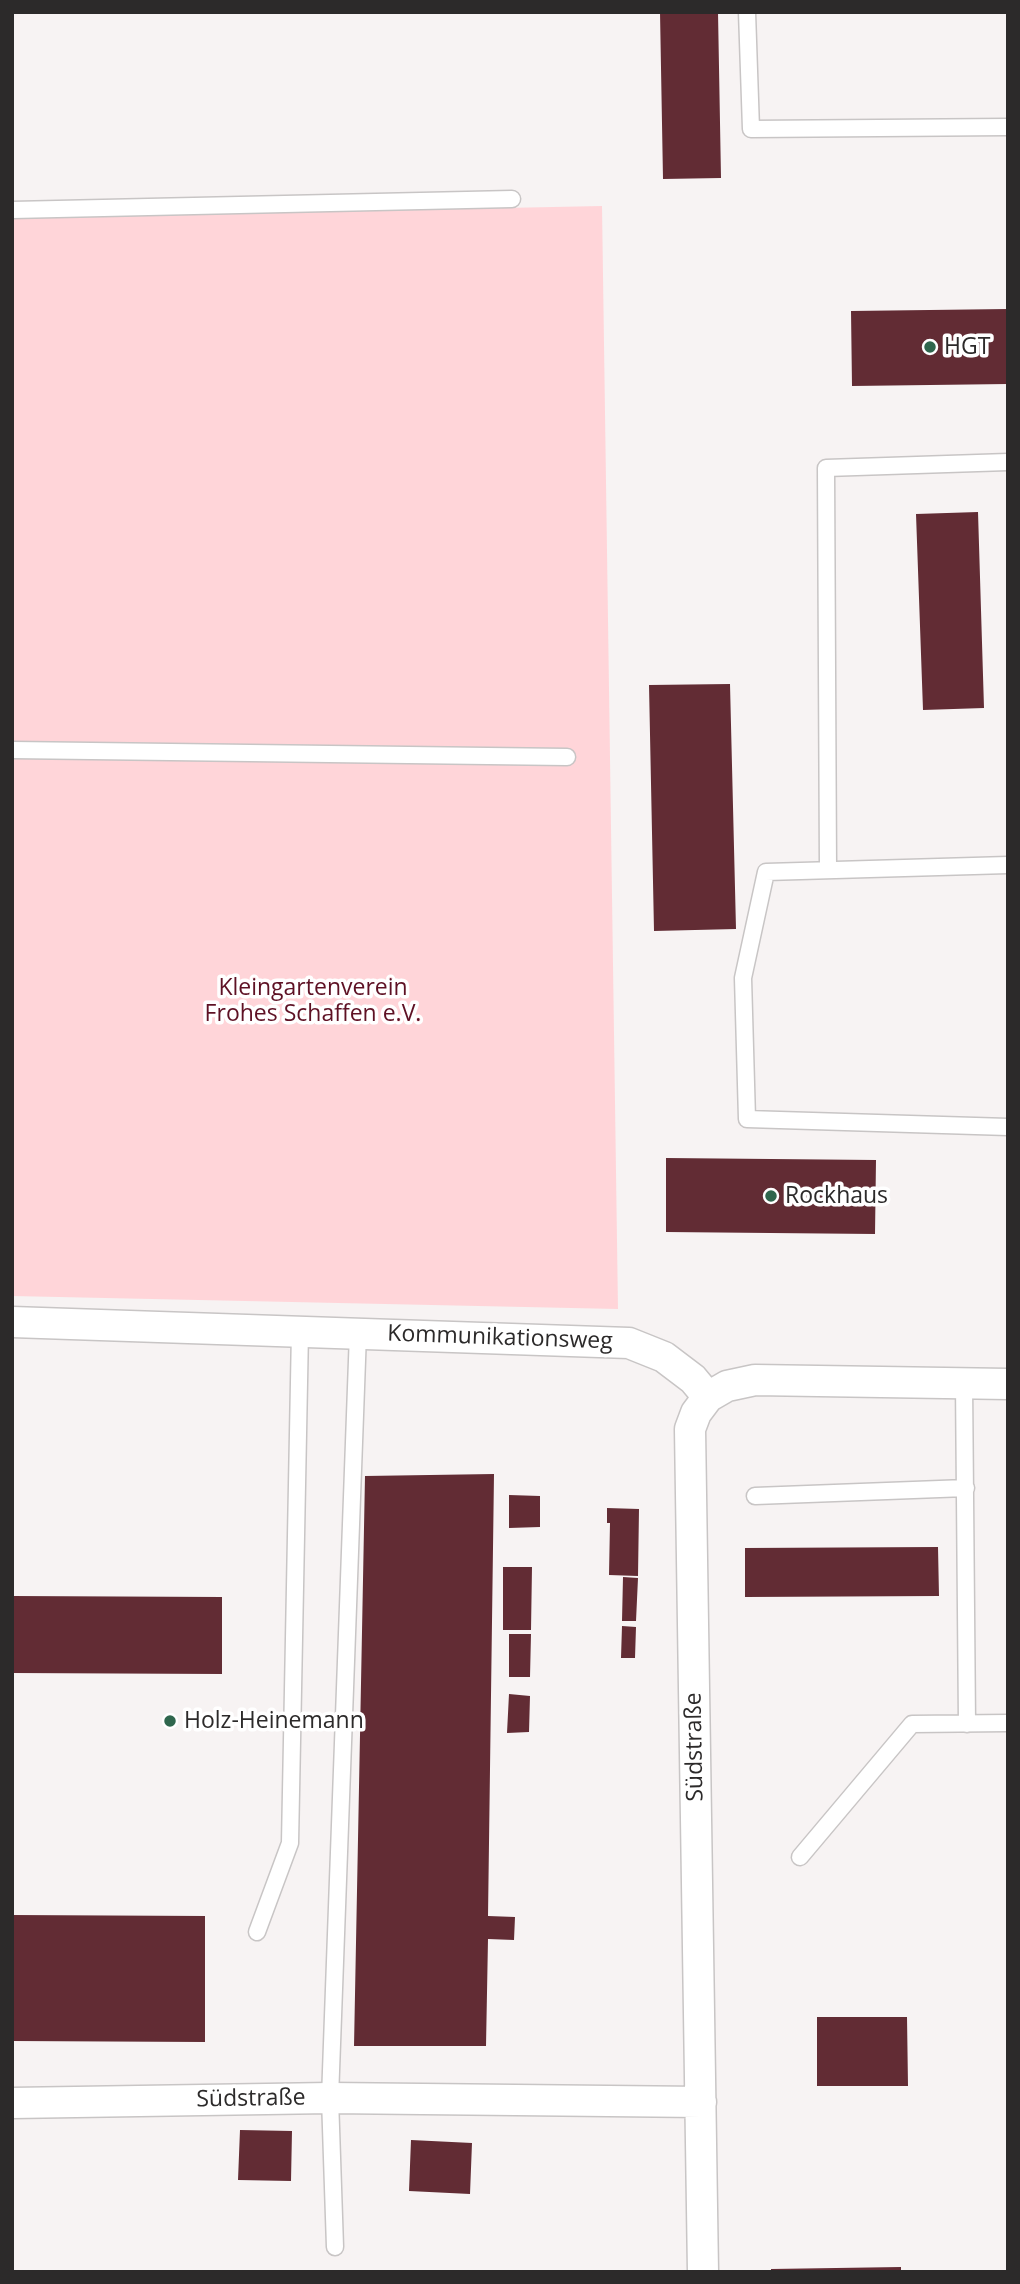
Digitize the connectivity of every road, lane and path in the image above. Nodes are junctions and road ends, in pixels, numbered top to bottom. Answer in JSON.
{"nodes":[{"id":1,"x":747,"y":12,"type":"edge"},
{"id":2,"x":1008,"y":127,"type":"edge"},
{"id":3,"x":512,"y":199,"type":"dead end"},
{"id":4,"x":12,"y":210,"type":"edge"},
{"id":5,"x":1008,"y":461,"type":"edge"},
{"id":6,"x":12,"y":750,"type":"edge"},
{"id":7,"x":566,"y":757,"type":"dead end"},
{"id":8,"x":1008,"y":865,"type":"edge"},
{"id":9,"x":828,"y":870,"type":"junction"},
{"id":10,"x":1008,"y":1127,"type":"edge"},
{"id":11,"x":12,"y":1322,"type":"edge"},
{"id":12,"x":300,"y":1331,"type":"junction"},
{"id":13,"x":358,"y":1333,"type":"junction"},
{"id":14,"x":964,"y":1383,"type":"junction"},
{"id":15,"x":1008,"y":1384,"type":"edge"},
{"id":16,"x":708,"y":1397,"type":"junction"},
{"id":17,"x":966,"y":1488,"type":"junction"},
{"id":18,"x":755,"y":1496,"type":"dead end"},
{"id":19,"x":1008,"y":1723,"type":"edge"},
{"id":20,"x":967,"y":1724,"type":"junction"},
{"id":21,"x":800,"y":1857,"type":"dead end"},
{"id":22,"x":257,"y":1932,"type":"dead end"},
{"id":23,"x":330,"y":2098,"type":"junction"},
{"id":24,"x":701,"y":2102,"type":"junction"},
{"id":25,"x":12,"y":2103,"type":"edge"},
{"id":26,"x":335,"y":2247,"type":"dead end"},
{"id":27,"x":703,"y":2272,"type":"edge"}],
"edges":[{"from":1,"to":2,"type":"lane"},
{"from":3,"to":4,"type":"lane"},
{"from":5,"to":9,"type":"lane"},
{"from":6,"to":7,"type":"lane"},
{"from":8,"to":9,"type":"lane"},
{"from":9,"to":10,"type":"lane"},
{"from":11,"to":12,"type":"street","name":"Kommunikationsweg"},
{"from":12,"to":13,"type":"street","name":"Kommunikationsweg"},
{"from":12,"to":22,"type":"lane"},
{"from":13,"to":16,"type":"street","name":"Kommunikationsweg"},
{"from":13,"to":23,"type":"lane"},
{"from":14,"to":15,"type":"street"},
{"from":14,"to":16,"type":"street"},
{"from":14,"to":17,"type":"lane"},
{"from":16,"to":24,"type":"street","name":"Südstraße"},
{"from":17,"to":18,"type":"lane"},
{"from":17,"to":20,"type":"lane"},
{"from":19,"to":20,"type":"lane"},
{"from":20,"to":21,"type":"lane"},
{"from":23,"to":24,"type":"street","name":"Südstraße"},
{"from":23,"to":25,"type":"street","name":"Südstraße"},
{"from":23,"to":26,"type":"lane"},
{"from":24,"to":27,"type":"street","name":"Südstraße"}]}
